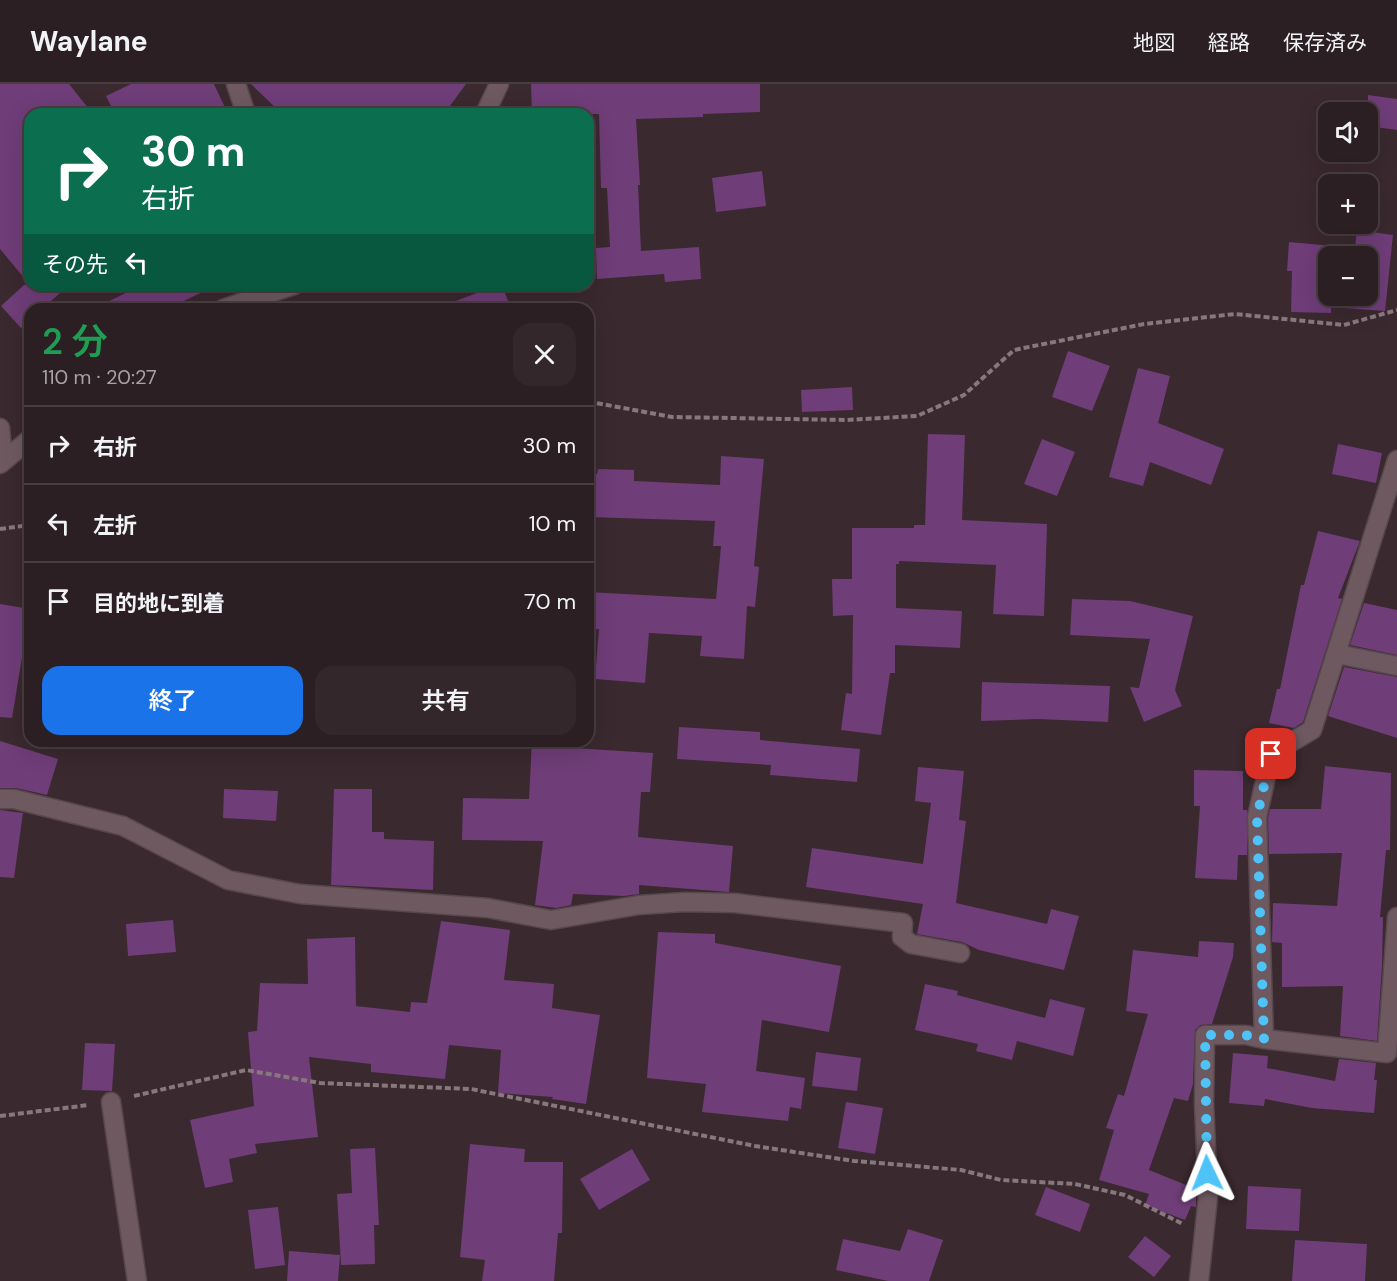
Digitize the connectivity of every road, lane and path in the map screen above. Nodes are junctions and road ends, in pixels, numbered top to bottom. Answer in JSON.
{"nodes":[{"id":1,"x":236,"y":84,"type":"edge"},
{"id":2,"x":499,"y":84,"type":"edge"},
{"id":3,"x":244,"y":108,"type":"edge"},
{"id":4,"x":488,"y":108,"type":"edge"},
{"id":5,"x":276,"y":291,"type":"edge"},
{"id":6,"x":241,"y":303,"type":"edge"},
{"id":7,"x":1397,"y":310,"type":"edge"},
{"id":8,"x":594,"y":403,"type":"edge"},
{"id":9,"x":0,"y":428,"type":"edge"},
{"id":10,"x":24,"y":444,"type":"edge"},
{"id":11,"x":1397,"y":460,"type":"edge"},
{"id":12,"x":1,"y":462,"type":"edge"},
{"id":13,"x":24,"y":526,"type":"edge"},
{"id":14,"x":0,"y":529,"type":"edge"},
{"id":15,"x":1337,"y":654,"type":"junction"},
{"id":16,"x":1397,"y":666,"type":"edge"},
{"id":17,"x":0,"y":799,"type":"edge"},
{"id":18,"x":1397,"y":917,"type":"edge"},
{"id":19,"x":960,"y":953,"type":"dead end"},
{"id":20,"x":1264,"y":1039,"type":"junction"},
{"id":21,"x":111,"y":1102,"type":"junction"},
{"id":22,"x":0,"y":1116,"type":"edge"},
{"id":23,"x":1205,"y":1235,"type":"junction"},
{"id":24,"x":137,"y":1281,"type":"edge"},
{"id":25,"x":1199,"y":1281,"type":"edge"}],
"edges":[{"from":1,"to":3,"type":"street"},
{"from":2,"to":4,"type":"street"},
{"from":5,"to":6,"type":"street"},
{"from":7,"to":8,"type":"path"},
{"from":9,"to":12,"type":"street"},
{"from":10,"to":12,"type":"street"},
{"from":11,"to":15,"type":"street"},
{"from":13,"to":14,"type":"path"},
{"from":15,"to":16,"type":"street"},
{"from":15,"to":20,"type":"street"},
{"from":17,"to":19,"type":"street"},
{"from":18,"to":20,"type":"street"},
{"from":20,"to":23,"type":"street"},
{"from":21,"to":22,"type":"path"},
{"from":21,"to":23,"type":"path"},
{"from":21,"to":24,"type":"street"},
{"from":23,"to":25,"type":"street"}]}
